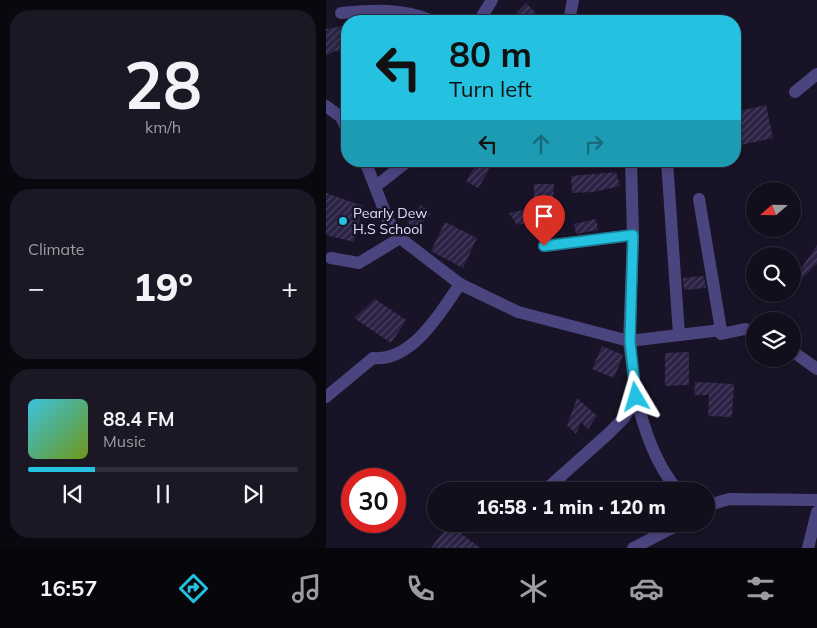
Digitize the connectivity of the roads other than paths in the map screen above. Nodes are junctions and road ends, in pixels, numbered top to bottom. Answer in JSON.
{"nodes":[{"id":1,"x":492,"y":0,"type":"edge"},
{"id":2,"x":572,"y":0,"type":"edge"},
{"id":3,"x":341,"y":13,"type":"dead end"},
{"id":4,"x":420,"y":15,"type":"edge"},
{"id":5,"x":483,"y":15,"type":"edge"},
{"id":6,"x":570,"y":15,"type":"edge"},
{"id":7,"x":817,"y":74,"type":"edge"},
{"id":8,"x":796,"y":92,"type":"dead end"},
{"id":9,"x":326,"y":106,"type":"edge"},
{"id":10,"x":341,"y":118,"type":"edge"},
{"id":11,"x":368,"y":167,"type":"edge"},
{"id":12,"x":400,"y":167,"type":"edge"},
{"id":13,"x":630,"y":167,"type":"edge"},
{"id":14,"x":667,"y":167,"type":"edge"},
{"id":15,"x":376,"y":186,"type":"junction"},
{"id":16,"x":699,"y":199,"type":"dead end"},
{"id":17,"x":633,"y":235,"type":"junction"},
{"id":18,"x":400,"y":238,"type":"junction"},
{"id":19,"x":544,"y":246,"type":"dead end"},
{"id":20,"x":331,"y":258,"type":"dead end"},
{"id":21,"x":460,"y":284,"type":"junction"},
{"id":22,"x":721,"y":330,"type":"junction"},
{"id":23,"x":746,"y":330,"type":"edge"},
{"id":24,"x":679,"y":335,"type":"junction"},
{"id":25,"x":630,"y":341,"type":"junction"},
{"id":26,"x":801,"y":357,"type":"edge"},
{"id":27,"x":817,"y":369,"type":"edge"},
{"id":28,"x":326,"y":397,"type":"edge"},
{"id":29,"x":636,"y":397,"type":"junction"},
{"id":30,"x":554,"y":482,"type":"edge"},
{"id":31,"x":671,"y":482,"type":"edge"},
{"id":32,"x":817,"y":500,"type":"edge"},
{"id":33,"x":715,"y":503,"type":"edge"},
{"id":34,"x":817,"y":512,"type":"edge"},
{"id":35,"x":665,"y":532,"type":"edge"},
{"id":36,"x":636,"y":547,"type":"edge"},
{"id":37,"x":808,"y":548,"type":"edge"}],
"edges":[{"from":1,"to":5,"type":"street"},
{"from":2,"to":6,"type":"street"},
{"from":3,"to":4,"type":"street"},
{"from":7,"to":8,"type":"street"},
{"from":9,"to":10,"type":"street"},
{"from":11,"to":15,"type":"street"},
{"from":12,"to":15,"type":"street"},
{"from":13,"to":17,"type":"street"},
{"from":14,"to":24,"type":"street"},
{"from":15,"to":18,"type":"street"},
{"from":16,"to":22,"type":"street"},
{"from":17,"to":19,"type":"street"},
{"from":17,"to":25,"type":"street"},
{"from":18,"to":20,"type":"street"},
{"from":18,"to":21,"type":"street"},
{"from":21,"to":25,"type":"street"},
{"from":21,"to":28,"type":"street"},
{"from":22,"to":23,"type":"street"},
{"from":22,"to":24,"type":"street"},
{"from":24,"to":25,"type":"street"},
{"from":25,"to":29,"type":"street"},
{"from":26,"to":27,"type":"street"},
{"from":29,"to":30,"type":"street"},
{"from":29,"to":31,"type":"street"},
{"from":32,"to":33,"type":"street"},
{"from":34,"to":37,"type":"street"},
{"from":35,"to":36,"type":"street"}]}
